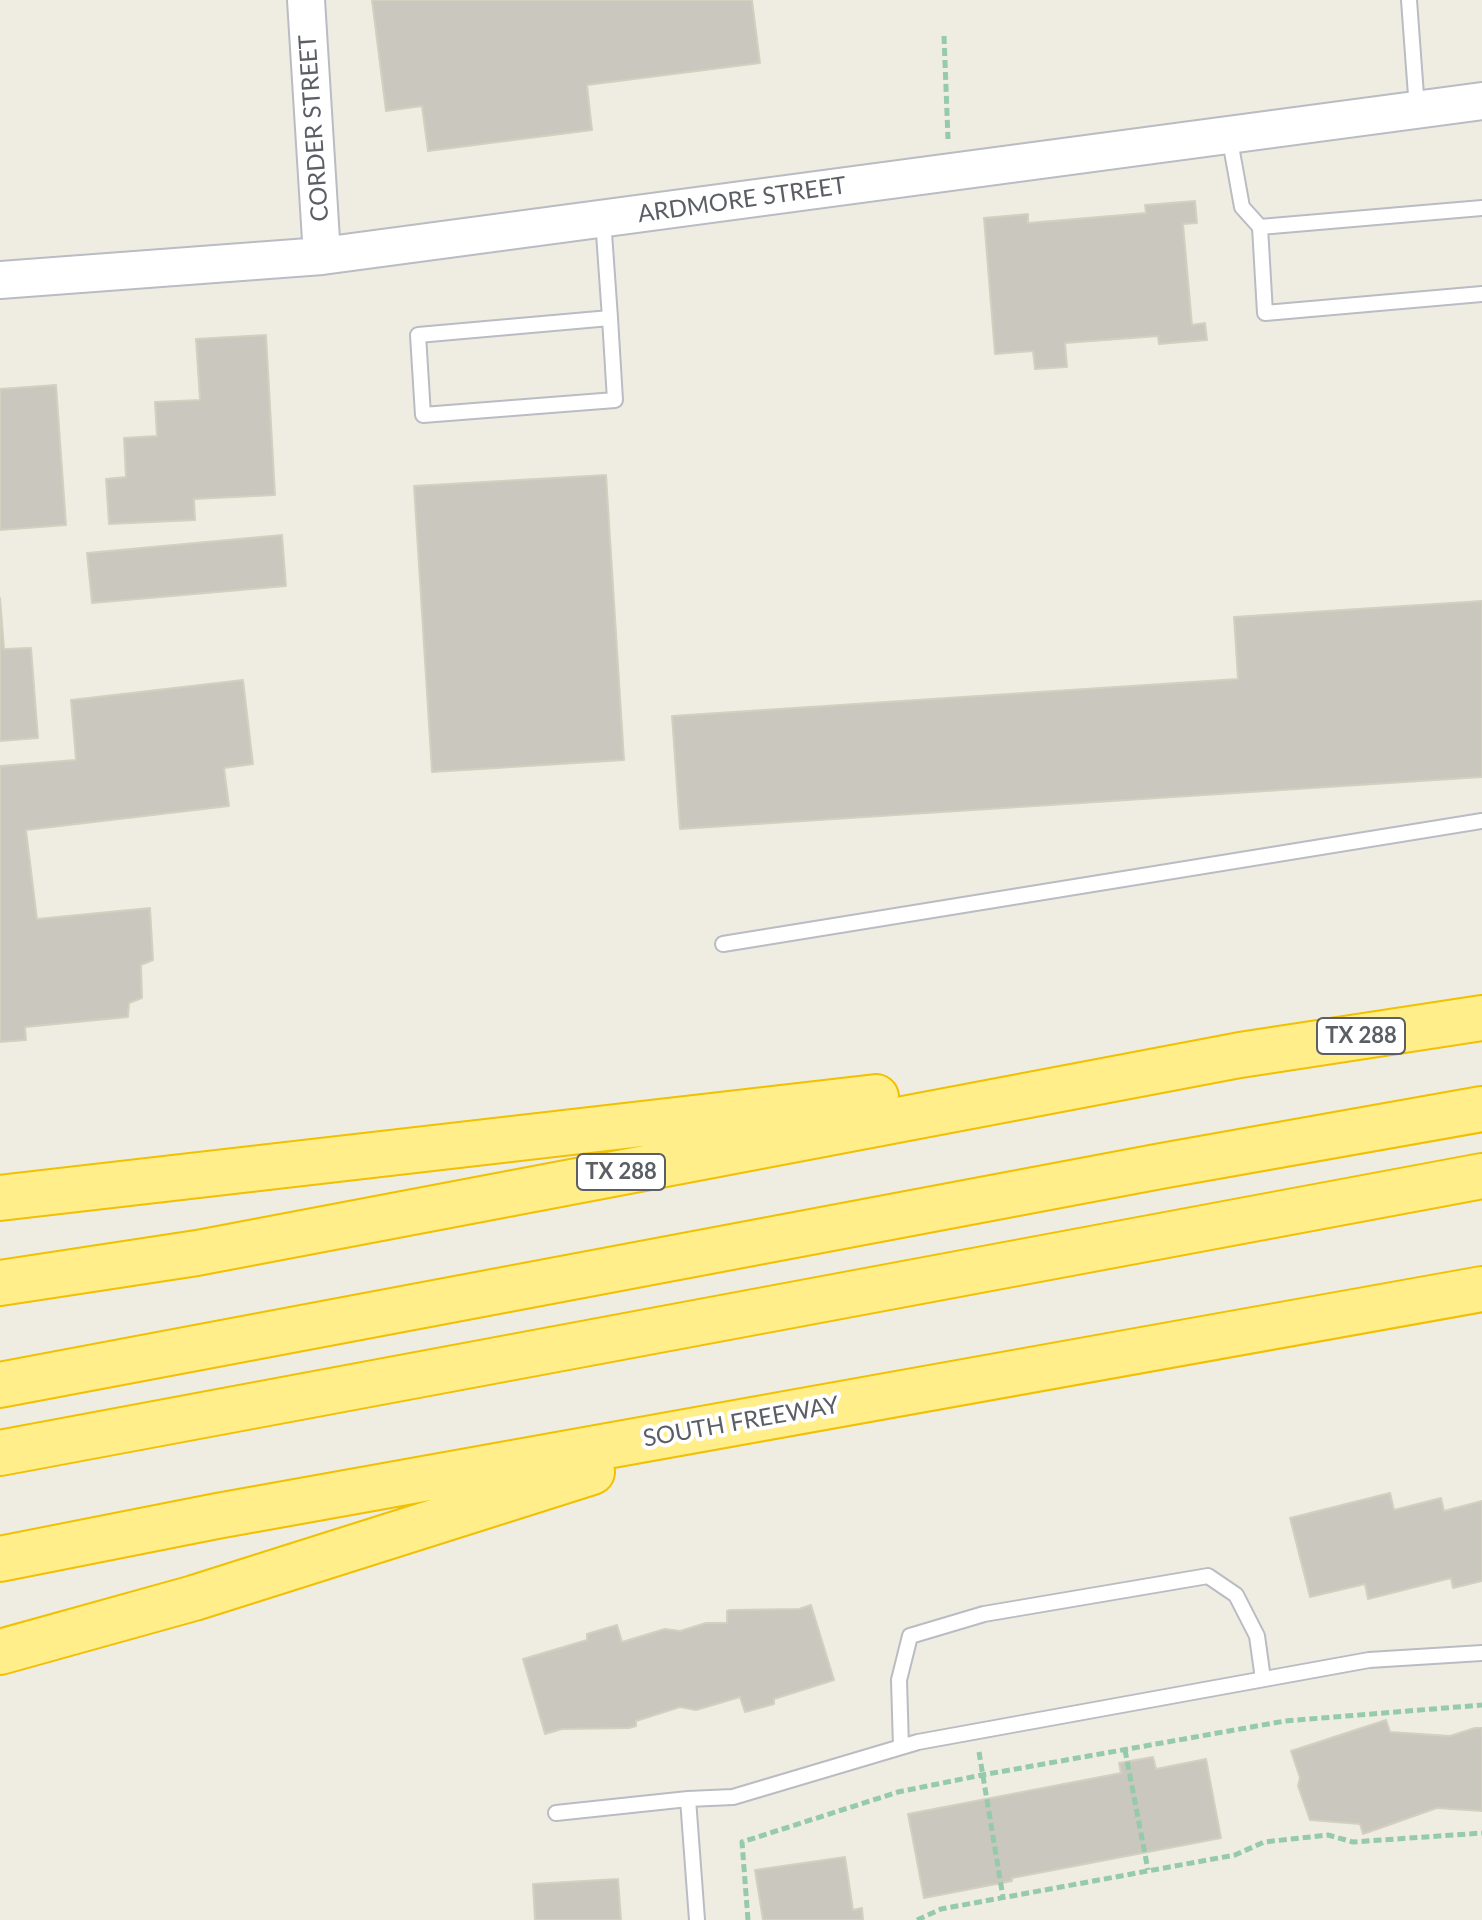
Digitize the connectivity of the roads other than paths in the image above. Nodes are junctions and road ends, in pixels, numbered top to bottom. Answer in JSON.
{"nodes":[{"id":1,"x":306,"y":0,"type":"edge"},
{"id":2,"x":1409,"y":0,"type":"edge"},
{"id":3,"x":1482,"y":101,"type":"edge"},
{"id":4,"x":1417,"y":109,"type":"junction"},
{"id":5,"x":1229,"y":134,"type":"junction"},
{"id":6,"x":1482,"y":208,"type":"edge"},
{"id":7,"x":603,"y":218,"type":"junction"},
{"id":8,"x":1260,"y":227,"type":"junction"},
{"id":9,"x":322,"y":256,"type":"junction"},
{"id":10,"x":0,"y":280,"type":"edge"},
{"id":11,"x":1482,"y":294,"type":"edge"},
{"id":12,"x":610,"y":318,"type":"junction"},
{"id":13,"x":1482,"y":821,"type":"edge"},
{"id":14,"x":723,"y":944,"type":"dead end"},
{"id":15,"x":1482,"y":1018,"type":"edge"},
{"id":16,"x":1240,"y":1055,"type":"junction"},
{"id":17,"x":1482,"y":1109,"type":"edge"},
{"id":18,"x":1482,"y":1176,"type":"edge"},
{"id":19,"x":0,"y":1198,"type":"edge"},
{"id":20,"x":0,"y":1283,"type":"edge"},
{"id":21,"x":1482,"y":1289,"type":"edge"},
{"id":22,"x":0,"y":1385,"type":"edge"},
{"id":23,"x":762,"y":1419,"type":"junction"},
{"id":24,"x":0,"y":1453,"type":"edge"},
{"id":25,"x":0,"y":1559,"type":"edge"},
{"id":26,"x":0,"y":1652,"type":"edge"},
{"id":27,"x":1482,"y":1653,"type":"edge"},
{"id":28,"x":1263,"y":1679,"type":"junction"},
{"id":29,"x":901,"y":1747,"type":"junction"},
{"id":30,"x":688,"y":1799,"type":"junction"},
{"id":31,"x":556,"y":1813,"type":"dead end"},
{"id":32,"x":697,"y":1920,"type":"edge"}],
"edges":[{"from":1,"to":9,"type":"street","name":"CORDER STREET"},
{"from":2,"to":4,"type":"lane"},
{"from":3,"to":4,"type":"street","name":"ARDMORE STREET"},
{"from":4,"to":5,"type":"street","name":"ARDMORE STREET"},
{"from":5,"to":7,"type":"street","name":"ARDMORE STREET"},
{"from":5,"to":8,"type":"lane"},
{"from":6,"to":8,"type":"lane"},
{"from":7,"to":9,"type":"street","name":"ARDMORE STREET"},
{"from":7,"to":12,"type":"lane"},
{"from":8,"to":11,"type":"lane"},
{"from":9,"to":10,"type":"street","name":"ARDMORE STREET"},
{"from":12,"to":12,"type":"lane"},
{"from":13,"to":14,"type":"lane"},
{"from":15,"to":16,"type":"highway","number":"TX 288"},
{"from":16,"to":19,"type":"highway"},
{"from":16,"to":20,"type":"highway","number":"TX 288"},
{"from":17,"to":22,"type":"highway"},
{"from":18,"to":24,"type":"highway"},
{"from":21,"to":23,"type":"highway","name":"SOUTH FREEWAY"},
{"from":23,"to":25,"type":"highway","name":"SOUTH FREEWAY"},
{"from":23,"to":26,"type":"highway"},
{"from":27,"to":28,"type":"lane"},
{"from":28,"to":29,"type":"lane"},
{"from":28,"to":29,"type":"lane"},
{"from":29,"to":30,"type":"lane"},
{"from":30,"to":31,"type":"lane"},
{"from":30,"to":32,"type":"lane"}]}
